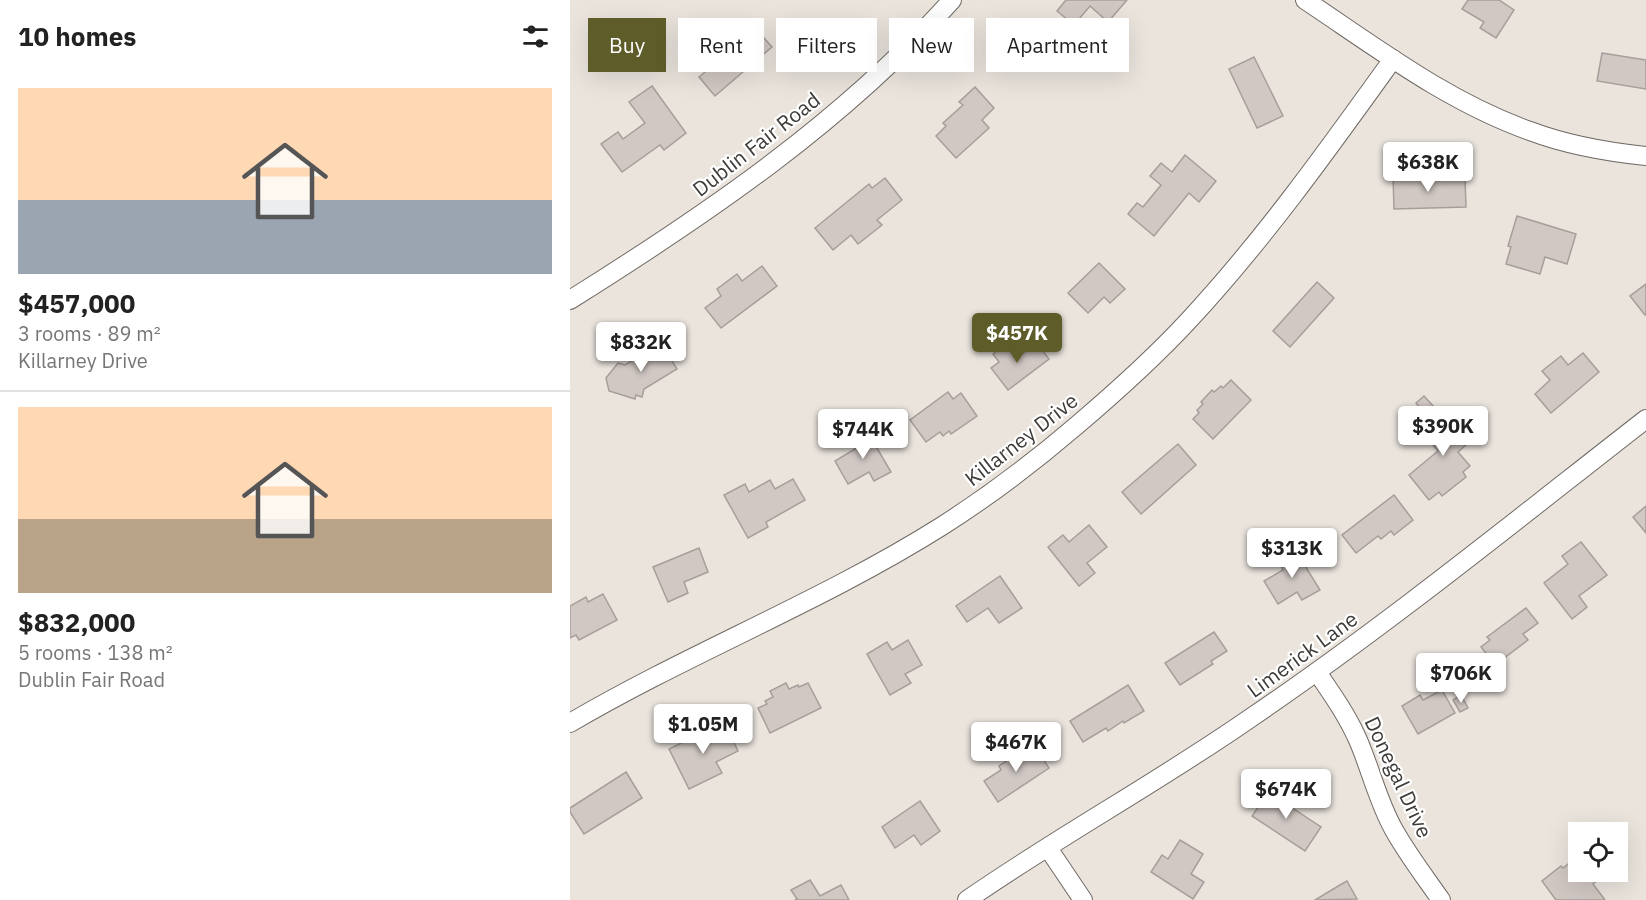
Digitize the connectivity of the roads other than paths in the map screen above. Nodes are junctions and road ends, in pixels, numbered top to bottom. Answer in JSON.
{"nodes":[{"id":1,"x":952,"y":0,"type":"edge"},
{"id":2,"x":1305,"y":0,"type":"edge"},
{"id":3,"x":1393,"y":59,"type":"junction"},
{"id":4,"x":1646,"y":156,"type":"edge"},
{"id":5,"x":570,"y":300,"type":"edge"},
{"id":6,"x":1646,"y":419,"type":"edge"},
{"id":7,"x":1317,"y":672,"type":"junction"},
{"id":8,"x":570,"y":723,"type":"edge"},
{"id":9,"x":1048,"y":848,"type":"junction"},
{"id":10,"x":967,"y":900,"type":"edge"},
{"id":11,"x":1083,"y":900,"type":"edge"},
{"id":12,"x":1441,"y":900,"type":"edge"}],
"edges":[{"from":1,"to":5,"type":"street","name":"Dublin Fair Road"},
{"from":2,"to":3,"type":"street"},
{"from":3,"to":4,"type":"street"},
{"from":3,"to":8,"type":"street","name":"Killarney Drive"},
{"from":6,"to":7,"type":"street","name":"Limerick Lane"},
{"from":7,"to":9,"type":"street","name":"Limerick Lane"},
{"from":7,"to":12,"type":"street","name":"Donegal Drive"},
{"from":9,"to":10,"type":"street","name":"Limerick Lane"},
{"from":9,"to":11,"type":"street"}]}
